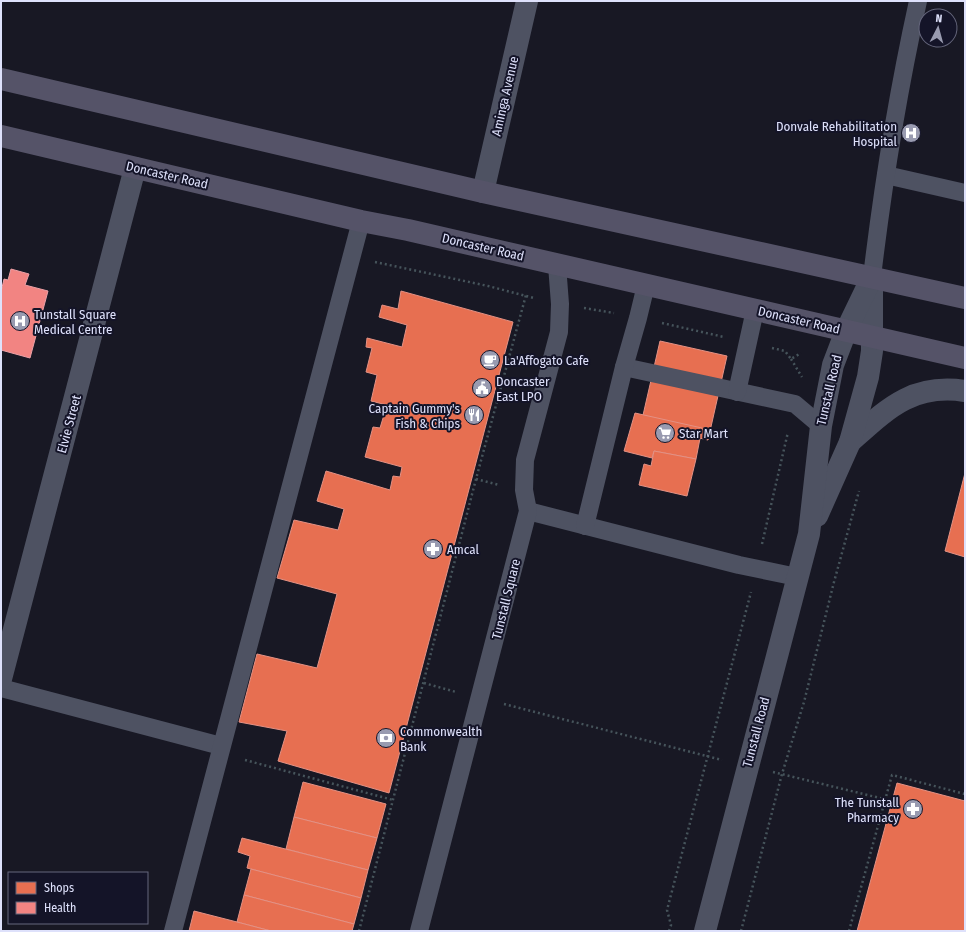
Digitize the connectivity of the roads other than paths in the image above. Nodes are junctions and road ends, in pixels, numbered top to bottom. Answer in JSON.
{"nodes":[{"id":1,"x":527,"y":1,"type":"edge"},
{"id":2,"x":918,"y":1,"type":"edge"},
{"id":3,"x":1,"y":79,"type":"edge"},
{"id":4,"x":1,"y":136,"type":"edge"},
{"id":5,"x":135,"y":168,"type":"junction"},
{"id":6,"x":886,"y":175,"type":"junction"},
{"id":7,"x":483,"y":192,"type":"junction"},
{"id":8,"x":965,"y":193,"type":"edge"},
{"id":9,"x":361,"y":220,"type":"junction"},
{"id":10,"x":557,"y":265,"type":"junction"},
{"id":11,"x":872,"y":277,"type":"junction"},
{"id":12,"x":646,"y":285,"type":"junction"},
{"id":13,"x":965,"y":298,"type":"edge"},
{"id":14,"x":755,"y":310,"type":"junction"},
{"id":15,"x":846,"y":331,"type":"junction"},
{"id":16,"x":872,"y":337,"type":"junction"},
{"id":17,"x":965,"y":358,"type":"edge"},
{"id":18,"x":624,"y":367,"type":"junction"},
{"id":19,"x":965,"y":390,"type":"edge"},
{"id":20,"x":738,"y":392,"type":"junction"},
{"id":21,"x":821,"y":426,"type":"junction"},
{"id":22,"x":850,"y":442,"type":"junction"},
{"id":23,"x":528,"y":511,"type":"junction"},
{"id":24,"x":585,"y":526,"type":"junction"},
{"id":25,"x":809,"y":534,"type":"junction"},
{"id":26,"x":797,"y":577,"type":"junction"},
{"id":27,"x":4,"y":654,"type":"edge"},
{"id":28,"x":1,"y":679,"type":"edge"},
{"id":29,"x":1,"y":688,"type":"edge"},
{"id":30,"x":220,"y":750,"type":"junction"},
{"id":31,"x":173,"y":931,"type":"edge"},
{"id":32,"x":420,"y":931,"type":"edge"},
{"id":33,"x":705,"y":931,"type":"edge"}],
"edges":[{"from":1,"to":7,"type":"street","name":"Aminga Avenue"},
{"from":2,"to":6,"type":"lane"},
{"from":3,"to":7,"type":"main road"},
{"from":4,"to":5,"type":"main road","name":"Doncaster Road"},
{"from":5,"to":9,"type":"main road","name":"Doncaster Road"},
{"from":5,"to":27,"type":"street","name":"Elvie Street"},
{"from":6,"to":8,"type":"lane"},
{"from":6,"to":11,"type":"lane"},
{"from":7,"to":11,"type":"main road"},
{"from":9,"to":10,"type":"main road","name":"Doncaster Road"},
{"from":9,"to":30,"type":"lane"},
{"from":10,"to":12,"type":"main road","name":"Doncaster Road"},
{"from":10,"to":23,"type":"lane","name":"Tunstall Square"},
{"from":11,"to":13,"type":"main road"},
{"from":11,"to":15,"type":"street","name":"Tunstall Road"},
{"from":11,"to":16,"type":"street","name":"Tunstall Road"},
{"from":12,"to":14,"type":"main road","name":"Doncaster Road"},
{"from":12,"to":18,"type":"lane"},
{"from":14,"to":15,"type":"main road","name":"Doncaster Road"},
{"from":14,"to":20,"type":"lane"},
{"from":15,"to":16,"type":"main road","name":"Doncaster Road"},
{"from":15,"to":21,"type":"street","name":"Tunstall Road"},
{"from":16,"to":17,"type":"main road","name":"Doncaster Road"},
{"from":16,"to":22,"type":"street","name":"Tunstall Road"},
{"from":18,"to":20,"type":"lane"},
{"from":18,"to":24,"type":"lane"},
{"from":19,"to":22,"type":"street","name":"Tunstall Road"},
{"from":20,"to":21,"type":"lane"},
{"from":21,"to":25,"type":"street","name":"Tunstall Road"},
{"from":22,"to":25,"type":"street","name":"Tunstall Road"},
{"from":23,"to":24,"type":"lane"},
{"from":23,"to":32,"type":"lane","name":"Tunstall Square"},
{"from":24,"to":26,"type":"lane"},
{"from":25,"to":26,"type":"street","name":"Tunstall Road"},
{"from":26,"to":33,"type":"street","name":"Tunstall Road"},
{"from":27,"to":28,"type":"street","name":"Elvie Street"},
{"from":29,"to":30,"type":"lane"},
{"from":30,"to":31,"type":"lane"}]}
